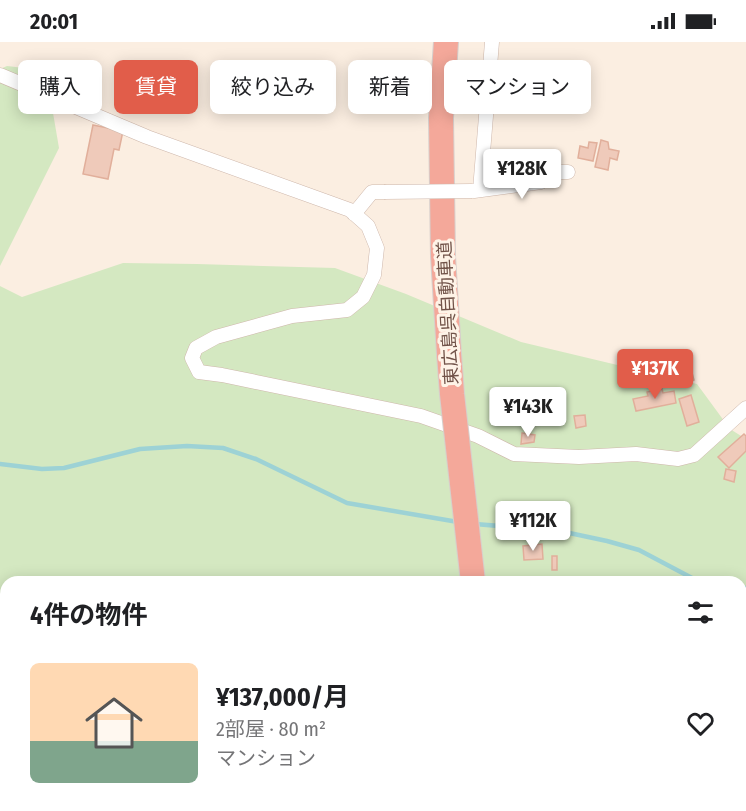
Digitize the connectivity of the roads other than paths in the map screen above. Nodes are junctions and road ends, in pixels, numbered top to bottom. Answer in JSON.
{"nodes":[{"id":1,"x":446,"y":42,"type":"edge"},
{"id":2,"x":492,"y":42,"type":"edge"},
{"id":3,"x":2,"y":81,"type":"edge"},
{"id":4,"x":568,"y":172,"type":"dead end"},
{"id":5,"x":476,"y":190,"type":"junction"},
{"id":6,"x":354,"y":214,"type":"junction"},
{"id":7,"x":746,"y":408,"type":"edge"},
{"id":8,"x":472,"y":576,"type":"edge"}],
"edges":[{"from":1,"to":8,"type":"highway","name":"東広島呉自動車道","bridge":true},
{"from":2,"to":5,"type":"street"},
{"from":3,"to":6,"type":"street"},
{"from":4,"to":5,"type":"street"},
{"from":5,"to":6,"type":"street","bridge":true},
{"from":6,"to":7,"type":"street"}]}
